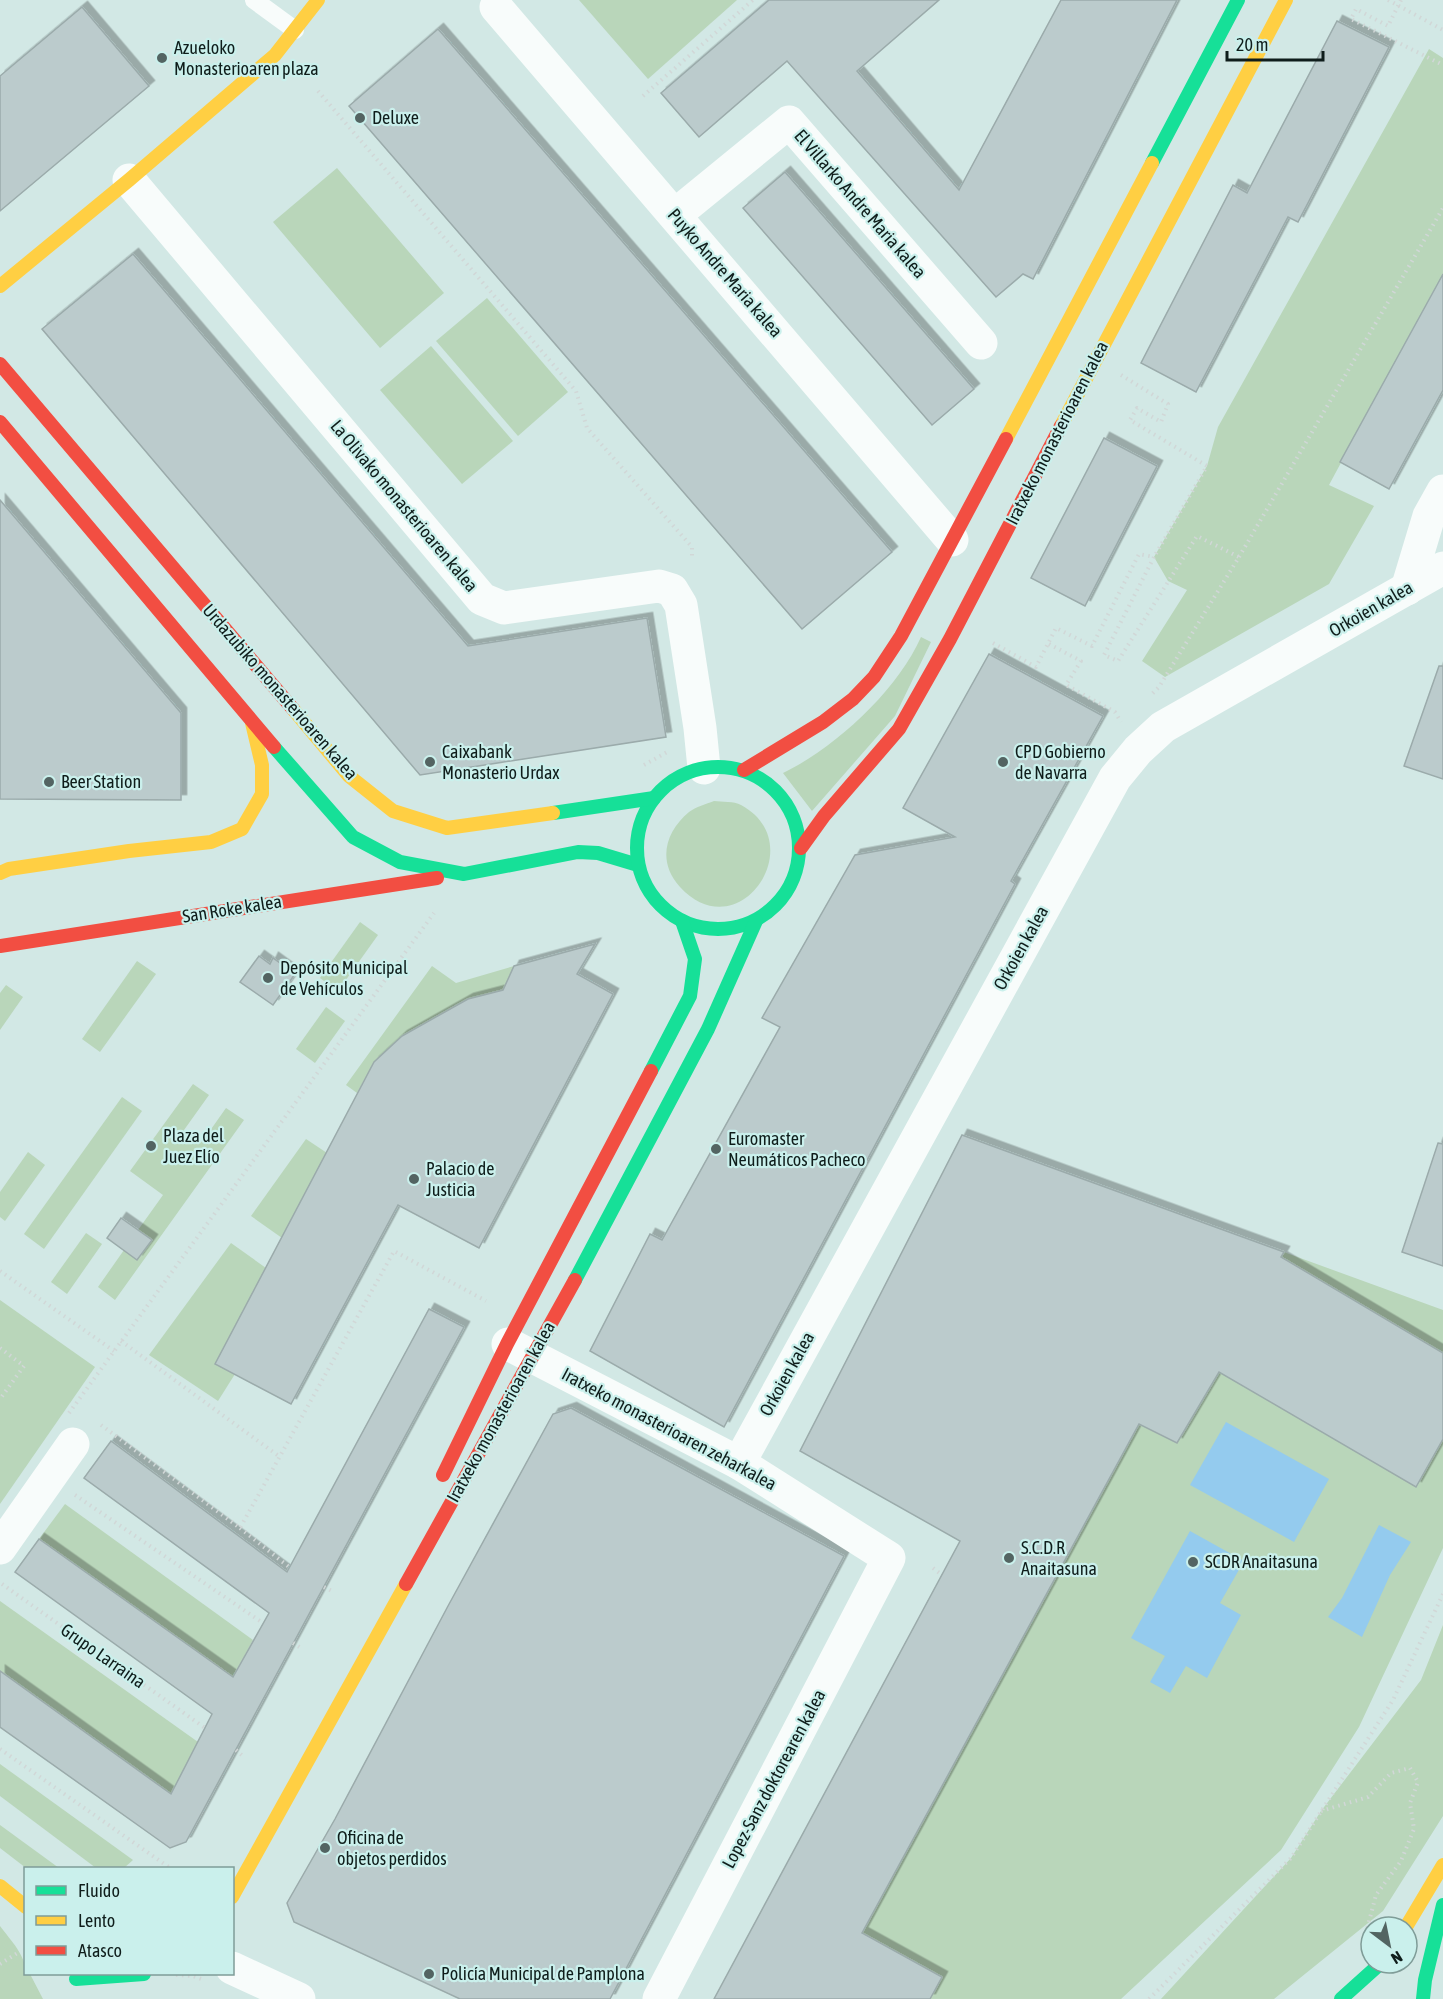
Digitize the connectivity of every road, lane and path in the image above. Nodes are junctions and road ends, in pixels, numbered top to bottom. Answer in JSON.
{"nodes":[{"id":1,"x":254,"y":0,"type":"edge"},
{"id":2,"x":318,"y":0,"type":"edge"},
{"id":3,"x":753,"y":0,"type":"edge"},
{"id":4,"x":1238,"y":0,"type":"edge"},
{"id":5,"x":1286,"y":0,"type":"edge"},
{"id":6,"x":1388,"y":0,"type":"edge"},
{"id":7,"x":1401,"y":0,"type":"edge"},
{"id":8,"x":1398,"y":6,"type":"junction"},
{"id":9,"x":496,"y":7,"type":"dead end"},
{"id":10,"x":295,"y":30,"type":"junction"},
{"id":11,"x":1443,"y":30,"type":"edge"},
{"id":12,"x":1443,"y":65,"type":"edge"},
{"id":13,"x":318,"y":91,"type":"dead end"},
{"id":14,"x":644,"y":96,"type":"dead end"},
{"id":15,"x":129,"y":180,"type":"junction"},
{"id":16,"x":1443,"y":208,"type":"edge"},
{"id":17,"x":675,"y":216,"type":"junction"},
{"id":18,"x":0,"y":286,"type":"edge"},
{"id":19,"x":981,"y":343,"type":"dead end"},
{"id":20,"x":0,"y":364,"type":"edge"},
{"id":21,"x":1120,"y":375,"type":"dead end"},
{"id":22,"x":0,"y":422,"type":"edge"},
{"id":23,"x":1443,"y":491,"type":"edge"},
{"id":24,"x":952,"y":540,"type":"junction"},
{"id":25,"x":1154,"y":557,"type":"junction"},
{"id":26,"x":1239,"y":557,"type":"junction"},
{"id":27,"x":692,"y":559,"type":"dead end"},
{"id":28,"x":1443,"y":568,"type":"edge"},
{"id":29,"x":1407,"y":589,"type":"junction"},
{"id":30,"x":993,"y":644,"type":"dead end"},
{"id":31,"x":1049,"y":644,"type":"junction"},
{"id":32,"x":1144,"y":702,"type":"dead end"},
{"id":33,"x":1115,"y":712,"type":"dead end"},
{"id":34,"x":1130,"y":716,"type":"dead end"},
{"id":35,"x":251,"y":721,"type":"junction"},
{"id":36,"x":1122,"y":724,"type":"dead end"},
{"id":37,"x":671,"y":750,"type":"dead end"},
{"id":38,"x":704,"y":768,"type":"junction"},
{"id":39,"x":635,"y":770,"type":"dead end"},
{"id":40,"x":744,"y":770,"type":"junction"},
{"id":41,"x":654,"y":798,"type":"junction"},
{"id":42,"x":801,"y":848,"type":"junction"},
{"id":43,"x":638,"y":865,"type":"junction"},
{"id":44,"x":0,"y":873,"type":"edge"},
{"id":45,"x":464,"y":874,"type":"junction"},
{"id":46,"x":438,"y":907,"type":"dead end"},
{"id":47,"x":682,"y":921,"type":"junction"},
{"id":48,"x":756,"y":921,"type":"junction"},
{"id":49,"x":0,"y":946,"type":"edge"},
{"id":50,"x":0,"y":1270,"type":"edge"},
{"id":51,"x":486,"y":1301,"type":"dead end"},
{"id":52,"x":0,"y":1348,"type":"edge"},
{"id":53,"x":520,"y":1350,"type":"junction"},
{"id":54,"x":114,"y":1351,"type":"dead end"},
{"id":55,"x":0,"y":1400,"type":"edge"},
{"id":56,"x":74,"y":1406,"type":"dead end"},
{"id":57,"x":83,"y":1413,"type":"dead end"},
{"id":58,"x":83,"y":1432,"type":"joint"},
{"id":59,"x":280,"y":1457,"type":"junction"},
{"id":60,"x":740,"y":1463,"type":"junction"},
{"id":61,"x":435,"y":1489,"type":"dead end"},
{"id":62,"x":70,"y":1491,"type":"dead end"},
{"id":63,"x":240,"y":1528,"type":"junction"},
{"id":64,"x":0,"y":1548,"type":"edge"},
{"id":65,"x":889,"y":1558,"type":"joint"},
{"id":66,"x":289,"y":1567,"type":"dead end"},
{"id":67,"x":933,"y":1568,"type":"dead end"},
{"id":68,"x":942,"y":1575,"type":"dead end"},
{"id":69,"x":2,"y":1584,"type":"dead end"},
{"id":70,"x":324,"y":1587,"type":"dead end"},
{"id":71,"x":332,"y":1591,"type":"dead end"},
{"id":72,"x":1443,"y":1594,"type":"edge"},
{"id":73,"x":263,"y":1623,"type":"dead end"},
{"id":74,"x":293,"y":1643,"type":"dead end"},
{"id":75,"x":302,"y":1648,"type":"dead end"},
{"id":76,"x":205,"y":1728,"type":"dead end"},
{"id":77,"x":0,"y":1749,"type":"edge"},
{"id":78,"x":236,"y":1750,"type":"dead end"},
{"id":79,"x":243,"y":1756,"type":"dead end"},
{"id":80,"x":1321,"y":1811,"type":"junction"},
{"id":81,"x":1443,"y":1865,"type":"edge"},
{"id":82,"x":167,"y":1867,"type":"edge"},
{"id":83,"x":0,"y":1886,"type":"edge"},
{"id":84,"x":234,"y":1893,"type":"edge"},
{"id":85,"x":24,"y":1905,"type":"edge"},
{"id":86,"x":1443,"y":1905,"type":"edge"},
{"id":87,"x":1371,"y":1915,"type":"edge"},
{"id":88,"x":1413,"y":1915,"type":"edge"},
{"id":89,"x":19,"y":1952,"type":"dead end"},
{"id":90,"x":0,"y":1964,"type":"edge"},
{"id":91,"x":234,"y":1969,"type":"edge"},
{"id":92,"x":131,"y":1975,"type":"edge"},
{"id":93,"x":143,"y":1975,"type":"edge"},
{"id":94,"x":175,"y":1975,"type":"dead end"},
{"id":95,"x":1368,"y":1975,"type":"edge"},
{"id":96,"x":77,"y":1979,"type":"edge"},
{"id":97,"x":202,"y":1980,"type":"dead end"},
{"id":98,"x":125,"y":1990,"type":"dead end"},
{"id":99,"x":89,"y":1992,"type":"dead end"},
{"id":100,"x":299,"y":1999,"type":"edge"},
{"id":101,"x":659,"y":1999,"type":"edge"},
{"id":102,"x":1149,"y":1999,"type":"edge"},
{"id":103,"x":1341,"y":1999,"type":"edge"},
{"id":104,"x":1423,"y":1999,"type":"edge"}],
"edges":[{"from":1,"to":10,"type":"lane"},
{"from":2,"to":10,"type":"street"},
{"from":3,"to":14,"type":"path"},
{"from":4,"to":24,"type":"street"},
{"from":5,"to":42,"type":"street","name":"Iratxeko monasterioaren kalea"},
{"from":6,"to":8,"type":"path"},
{"from":7,"to":8,"type":"path"},
{"from":8,"to":11,"type":"path"},
{"from":8,"to":12,"type":"path"},
{"from":9,"to":17,"type":"street","name":"Puyko Andre Maria kalea"},
{"from":10,"to":15,"type":"street"},
{"from":13,"to":27,"type":"path"},
{"from":15,"to":18,"type":"street"},
{"from":15,"to":38,"type":"street","name":"La Olivako monasterioaren kalea"},
{"from":16,"to":26,"type":"path"},
{"from":17,"to":19,"type":"street","name":"El Villarko Andre Maria kalea"},
{"from":17,"to":24,"type":"street","name":"Puyko Andre Maria kalea"},
{"from":20,"to":41,"type":"street","name":"Urdazubiko monasterioaren kalea"},
{"from":21,"to":25,"type":"path"},
{"from":22,"to":35,"type":"street"},
{"from":23,"to":29,"type":"street"},
{"from":24,"to":40,"type":"street"},
{"from":25,"to":26,"type":"path"},
{"from":25,"to":31,"type":"path"},
{"from":26,"to":32,"type":"path"},
{"from":28,"to":29,"type":"street","name":"Orkoien kalea"},
{"from":29,"to":60,"type":"street","name":"Orkoien kalea"},
{"from":30,"to":31,"type":"path"},
{"from":31,"to":33,"type":"path"},
{"from":34,"to":36,"type":"path"},
{"from":35,"to":44,"type":"street"},
{"from":35,"to":45,"type":"street"},
{"from":37,"to":39,"type":"path"},
{"from":38,"to":40,"type":"street"},
{"from":38,"to":41,"type":"street"},
{"from":40,"to":42,"type":"street"},
{"from":41,"to":43,"type":"street"},
{"from":42,"to":48,"type":"street"},
{"from":43,"to":45,"type":"street"},
{"from":43,"to":47,"type":"street"},
{"from":45,"to":49,"type":"street","name":"San Roke kalea"},
{"from":46,"to":59,"type":"path"},
{"from":47,"to":48,"type":"street"},
{"from":47,"to":53,"type":"street","name":"Iratxeko monasterioaren kalea"},
{"from":48,"to":53,"type":"street","name":"Iratxeko monasterioaren kalea"},
{"from":50,"to":54,"type":"path"},
{"from":51,"to":59,"type":"path"},
{"from":52,"to":55,"type":"path"},
{"from":53,"to":60,"type":"street","name":"Iratxeko monasterioaren zeharkalea"},
{"from":53,"to":61,"type":"street","name":"Iratxeko monasterioaren kalea"},
{"from":53,"to":84,"type":"street","name":"Iratxeko monasterioaren kalea"},
{"from":56,"to":57,"type":"path"},
{"from":58,"to":63,"type":"path"},
{"from":58,"to":64,"type":"street"},
{"from":59,"to":63,"type":"path"},
{"from":60,"to":65,"type":"street","name":"Iratxeko monasterioaren zeharkalea"},
{"from":62,"to":73,"type":"path"},
{"from":63,"to":66,"type":"path"},
{"from":65,"to":101,"type":"street","name":"Lopez-Sanz doktorearen kalea"},
{"from":67,"to":68,"type":"path"},
{"from":69,"to":76,"type":"path","name":"Grupo Larraina"},
{"from":70,"to":71,"type":"path"},
{"from":72,"to":80,"type":"path"},
{"from":74,"to":75,"type":"path"},
{"from":77,"to":82,"type":"path"},
{"from":78,"to":79,"type":"path"},
{"from":80,"to":87,"type":"path"},
{"from":80,"to":102,"type":"path"},
{"from":81,"to":88,"type":"street"},
{"from":83,"to":85,"type":"street"},
{"from":86,"to":104,"type":"street"},
{"from":89,"to":90,"type":"path"},
{"from":91,"to":100,"type":"street"},
{"from":92,"to":96,"type":"street"},
{"from":93,"to":98,"type":"street"},
{"from":94,"to":97,"type":"path"},
{"from":95,"to":103,"type":"street"},
{"from":96,"to":99,"type":"street"}]}
